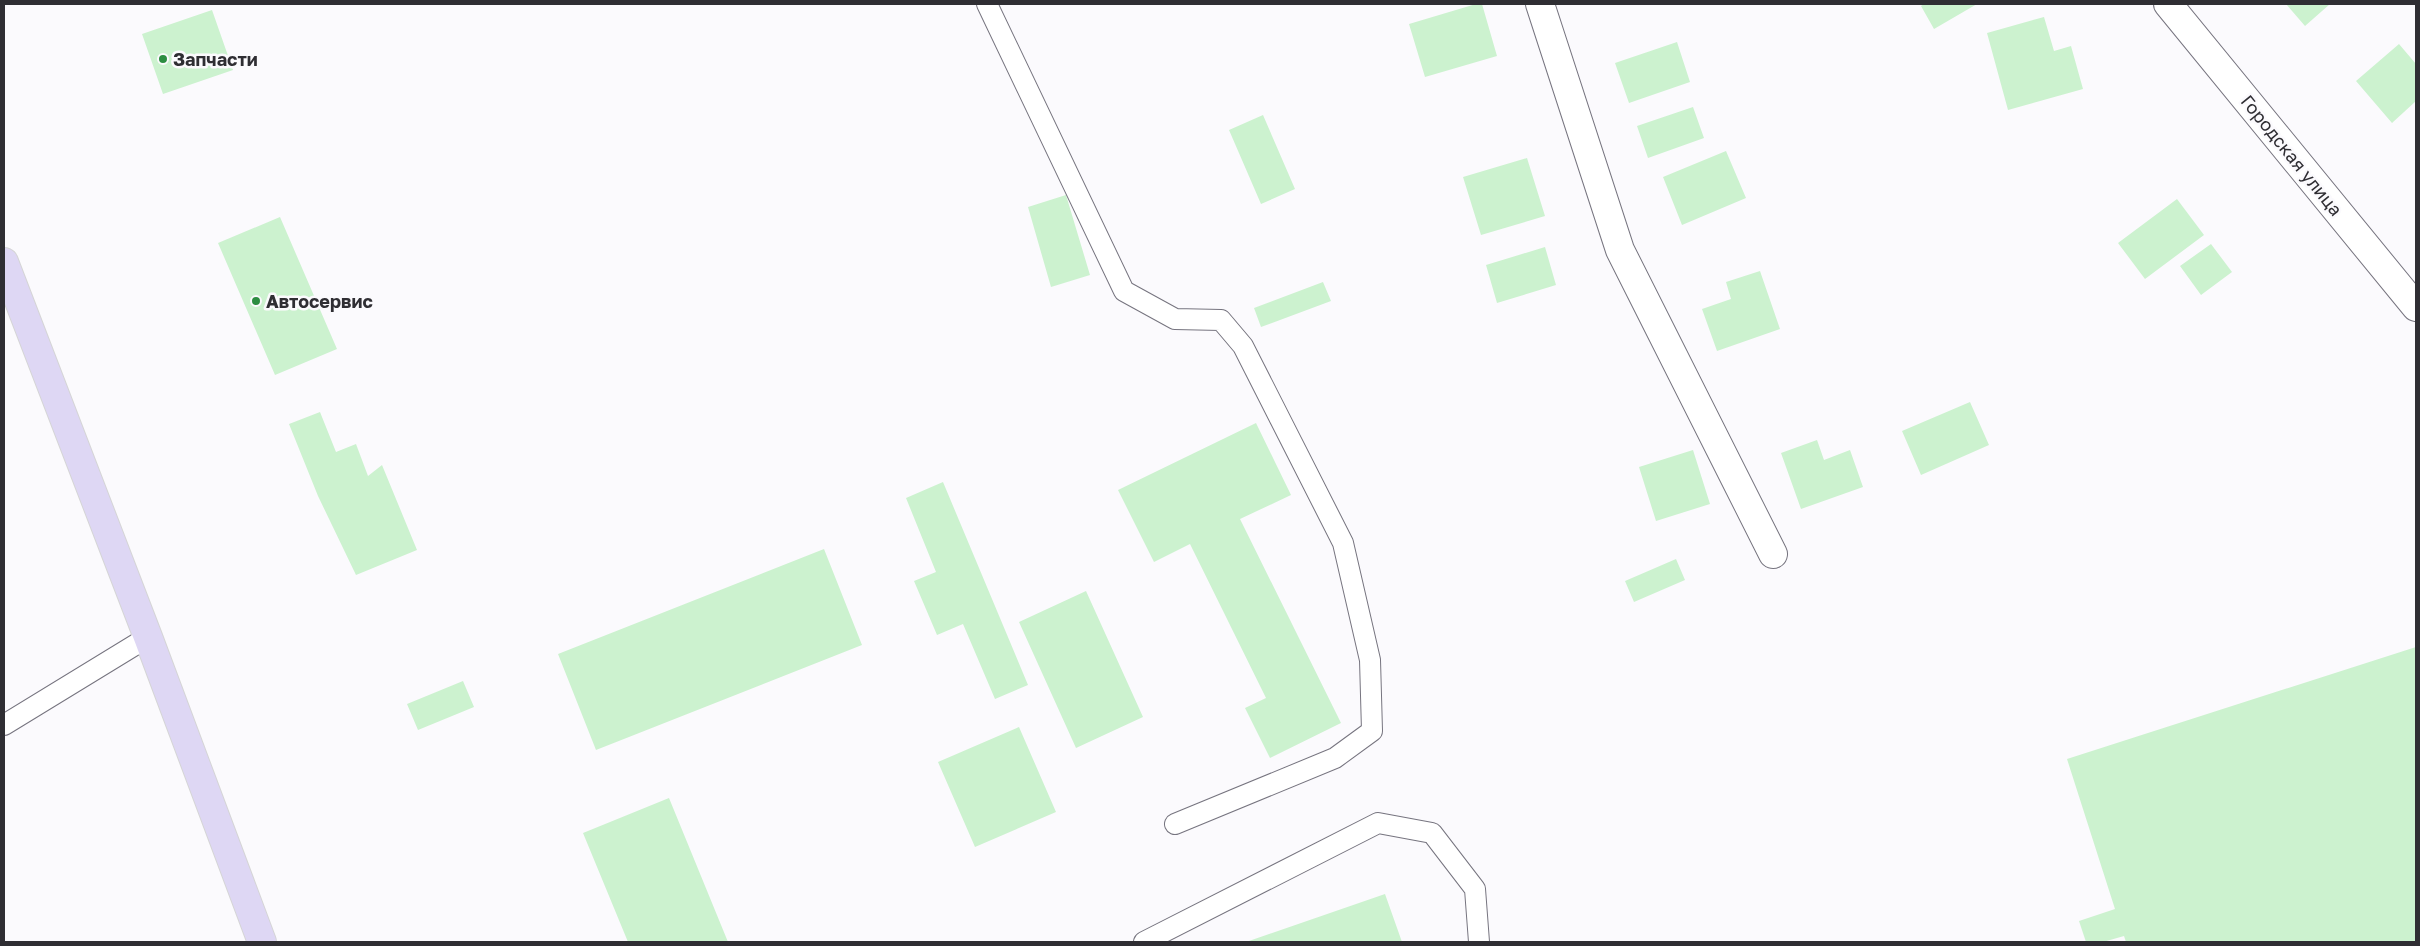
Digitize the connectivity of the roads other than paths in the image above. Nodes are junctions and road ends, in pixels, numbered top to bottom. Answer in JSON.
{"nodes":[{"id":1,"x":987,"y":4,"type":"edge"},
{"id":2,"x":1540,"y":4,"type":"edge"},
{"id":3,"x":2168,"y":4,"type":"edge"},
{"id":4,"x":4,"y":262,"type":"edge"},
{"id":5,"x":2416,"y":307,"type":"edge"},
{"id":6,"x":1773,"y":554,"type":"dead end"},
{"id":7,"x":148,"y":637,"type":"junction"},
{"id":8,"x":4,"y":726,"type":"edge"},
{"id":9,"x":1175,"y":824,"type":"dead end"},
{"id":10,"x":262,"y":942,"type":"edge"},
{"id":11,"x":1144,"y":942,"type":"edge"},
{"id":12,"x":1479,"y":942,"type":"edge"}],
"edges":[{"from":1,"to":9,"type":"lane"},
{"from":2,"to":6,"type":"street"},
{"from":3,"to":5,"type":"street","name":"Городская улица"},
{"from":4,"to":7,"type":"main road"},
{"from":7,"to":8,"type":"lane"},
{"from":7,"to":10,"type":"main road"},
{"from":11,"to":12,"type":"lane"}]}
